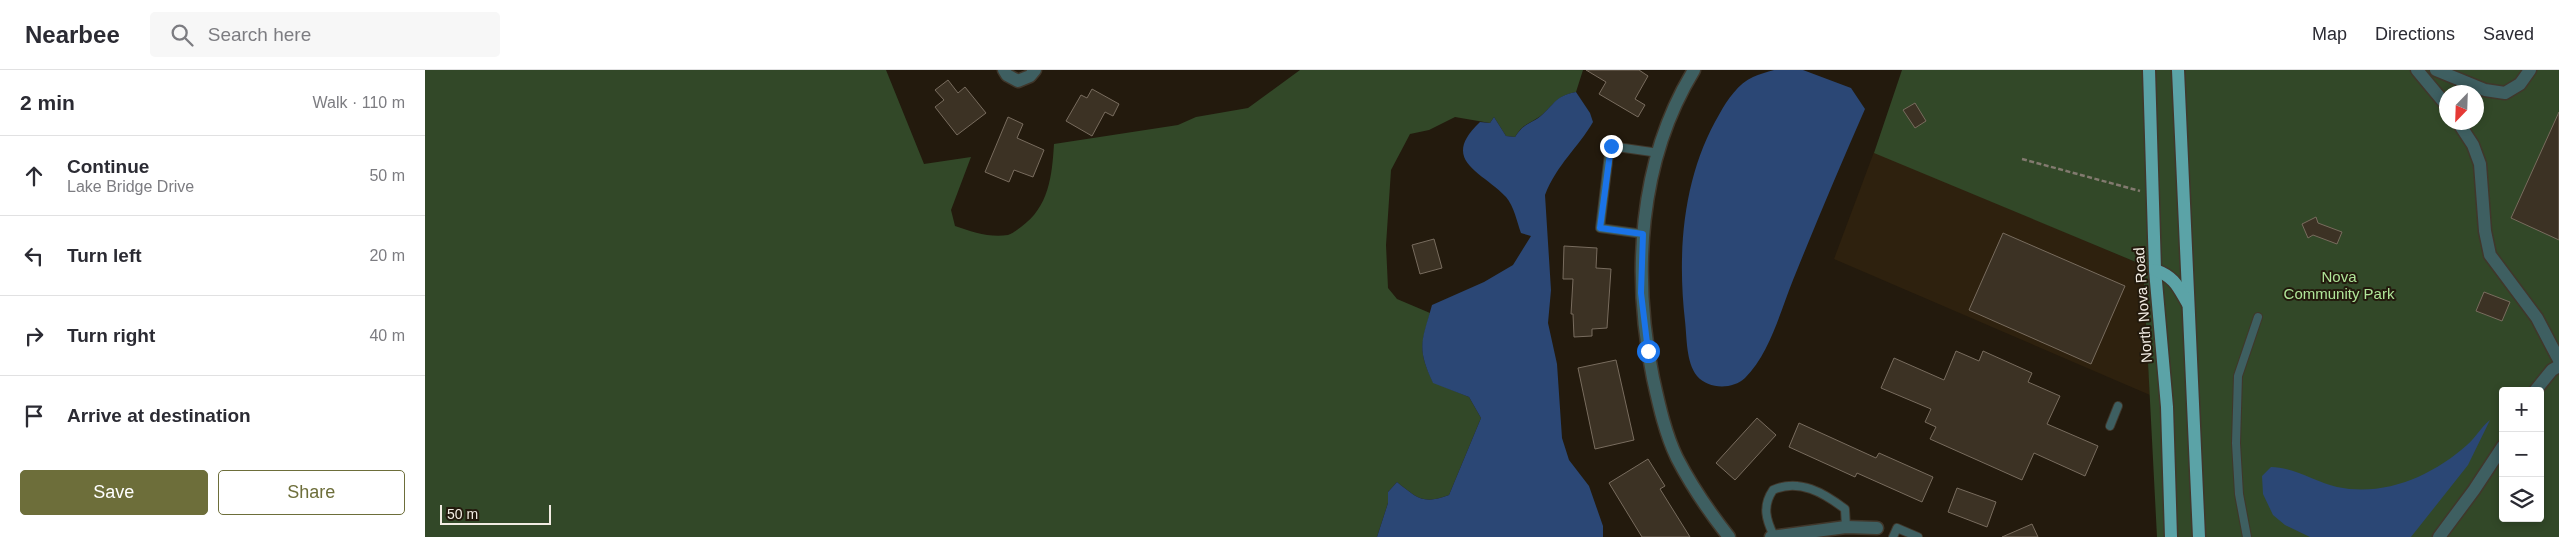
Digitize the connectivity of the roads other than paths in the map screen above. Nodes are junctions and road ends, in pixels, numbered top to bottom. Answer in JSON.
{"nodes":[{"id":1,"x":1004,"y":70,"type":"edge"},
{"id":2,"x":1035,"y":70,"type":"edge"},
{"id":3,"x":1694,"y":70,"type":"edge"},
{"id":4,"x":2149,"y":70,"type":"edge"},
{"id":5,"x":2178,"y":70,"type":"edge"},
{"id":6,"x":2417,"y":70,"type":"edge"},
{"id":7,"x":2436,"y":70,"type":"edge"},
{"id":8,"x":2530,"y":70,"type":"edge"},
{"id":9,"x":2439,"y":96,"type":"edge"},
{"id":10,"x":2463,"y":130,"type":"edge"},
{"id":11,"x":1659,"y":153,"type":"junction"},
{"id":12,"x":1643,"y":234,"type":"junction"},
{"id":13,"x":2155,"y":270,"type":"junction"},
{"id":14,"x":2189,"y":306,"type":"junction"},
{"id":15,"x":2258,"y":317,"type":"dead end"},
{"id":16,"x":2559,"y":360,"type":"edge"},
{"id":17,"x":2559,"y":366,"type":"edge"},
{"id":18,"x":2538,"y":387,"type":"edge"},
{"id":19,"x":2118,"y":406,"type":"dead end"},
{"id":20,"x":2110,"y":426,"type":"dead end"},
{"id":21,"x":2499,"y":452,"type":"edge"},
{"id":22,"x":1846,"y":527,"type":"junction"},
{"id":23,"x":1877,"y":528,"type":"dead end"},
{"id":24,"x":1729,"y":537,"type":"edge"},
{"id":25,"x":1772,"y":537,"type":"edge"},
{"id":26,"x":1893,"y":537,"type":"edge"},
{"id":27,"x":1919,"y":537,"type":"edge"},
{"id":28,"x":2171,"y":537,"type":"edge"},
{"id":29,"x":2199,"y":537,"type":"edge"},
{"id":30,"x":2247,"y":537,"type":"edge"},
{"id":31,"x":2439,"y":537,"type":"edge"}],
"edges":[{"from":1,"to":2,"type":"street"},
{"from":3,"to":11,"type":"street"},
{"from":4,"to":13,"type":"main road","name":"North Nova Road"},
{"from":5,"to":14,"type":"main road"},
{"from":6,"to":9,"type":"street"},
{"from":7,"to":8,"type":"street"},
{"from":10,"to":16,"type":"street"},
{"from":11,"to":12,"type":"street"},
{"from":11,"to":12,"type":"lane"},
{"from":12,"to":24,"type":"street"},
{"from":13,"to":14,"type":"main road"},
{"from":13,"to":28,"type":"main road","name":"North Nova Road"},
{"from":14,"to":29,"type":"main road"},
{"from":15,"to":30,"type":"lane"},
{"from":17,"to":18,"type":"street"},
{"from":19,"to":20,"type":"lane"},
{"from":21,"to":31,"type":"street"},
{"from":22,"to":23,"type":"street"},
{"from":22,"to":25,"type":"street"},
{"from":22,"to":25,"type":"lane"},
{"from":26,"to":27,"type":"lane"}]}
